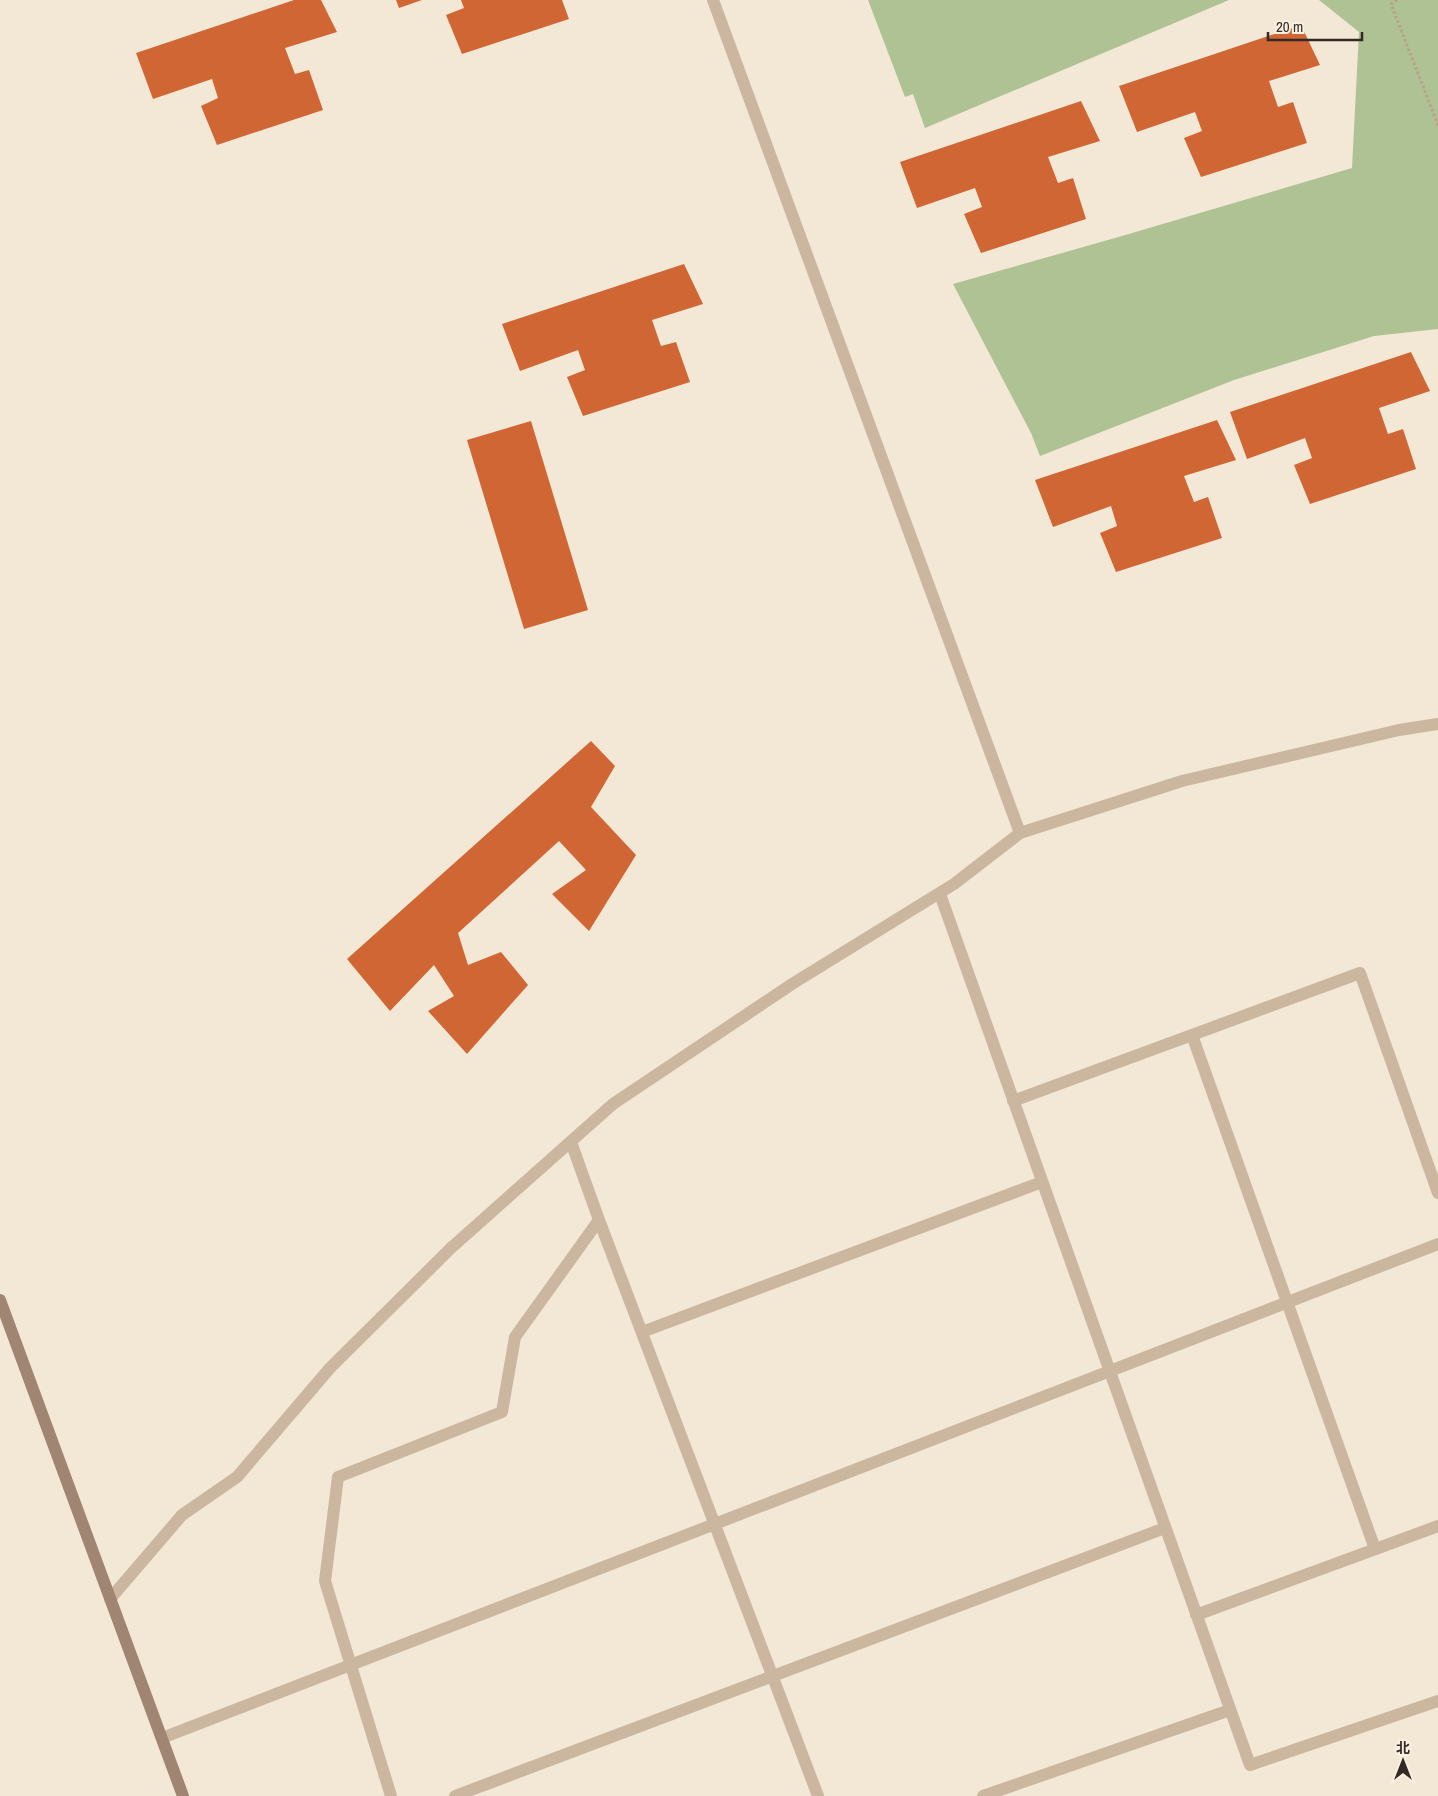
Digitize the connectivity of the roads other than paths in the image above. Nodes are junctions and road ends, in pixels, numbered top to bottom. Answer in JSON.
{"nodes":[{"id":1,"x":713,"y":0,"type":"edge"},
{"id":2,"x":1438,"y":724,"type":"edge"},
{"id":3,"x":1020,"y":833,"type":"junction"},
{"id":4,"x":940,"y":894,"type":"junction"},
{"id":5,"x":1192,"y":1035,"type":"junction"},
{"id":6,"x":1013,"y":1101,"type":"junction"},
{"id":7,"x":571,"y":1142,"type":"junction"},
{"id":8,"x":1042,"y":1182,"type":"junction"},
{"id":9,"x":1438,"y":1193,"type":"edge"},
{"id":10,"x":599,"y":1220,"type":"junction"},
{"id":11,"x":1438,"y":1244,"type":"edge"},
{"id":12,"x":0,"y":1300,"type":"edge"},
{"id":13,"x":642,"y":1332,"type":"junction"},
{"id":14,"x":1438,"y":1526,"type":"edge"},
{"id":15,"x":1165,"y":1528,"type":"junction"},
{"id":16,"x":1375,"y":1549,"type":"junction"},
{"id":17,"x":110,"y":1599,"type":"junction"},
{"id":18,"x":1196,"y":1615,"type":"junction"},
{"id":19,"x":1438,"y":1701,"type":"edge"},
{"id":20,"x":1230,"y":1710,"type":"junction"},
{"id":21,"x":162,"y":1738,"type":"junction"},
{"id":22,"x":183,"y":1796,"type":"edge"},
{"id":23,"x":391,"y":1796,"type":"edge"},
{"id":24,"x":455,"y":1796,"type":"edge"},
{"id":25,"x":818,"y":1796,"type":"edge"},
{"id":26,"x":983,"y":1796,"type":"edge"}],
"edges":[{"from":1,"to":3,"type":"street"},
{"from":2,"to":3,"type":"street"},
{"from":3,"to":4,"type":"street"},
{"from":4,"to":6,"type":"street"},
{"from":4,"to":7,"type":"street"},
{"from":5,"to":6,"type":"street"},
{"from":5,"to":9,"type":"street"},
{"from":5,"to":16,"type":"street"},
{"from":6,"to":8,"type":"street"},
{"from":7,"to":10,"type":"street"},
{"from":7,"to":17,"type":"street"},
{"from":8,"to":13,"type":"street"},
{"from":8,"to":15,"type":"street"},
{"from":10,"to":13,"type":"street"},
{"from":10,"to":23,"type":"street"},
{"from":11,"to":21,"type":"street"},
{"from":12,"to":17,"type":"street"},
{"from":13,"to":25,"type":"street"},
{"from":14,"to":16,"type":"street"},
{"from":15,"to":18,"type":"street"},
{"from":15,"to":24,"type":"street"},
{"from":16,"to":18,"type":"street"},
{"from":17,"to":21,"type":"street"},
{"from":18,"to":20,"type":"street"},
{"from":19,"to":20,"type":"street"},
{"from":20,"to":26,"type":"street"},
{"from":21,"to":22,"type":"street"}]}
